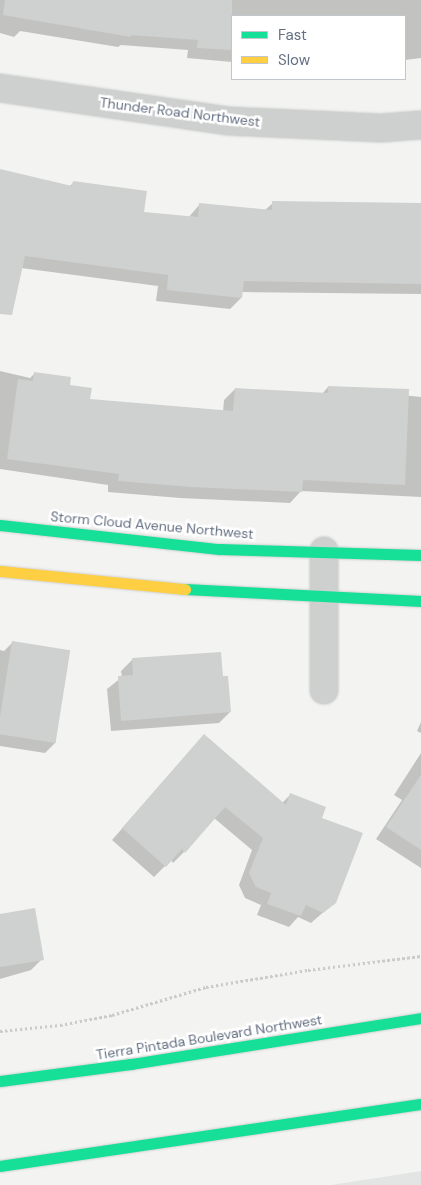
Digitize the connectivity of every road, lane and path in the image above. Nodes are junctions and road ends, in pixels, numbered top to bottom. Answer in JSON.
{"nodes":[{"id":1,"x":0,"y":88,"type":"edge"},
{"id":2,"x":421,"y":126,"type":"edge"},
{"id":3,"x":0,"y":525,"type":"edge"},
{"id":4,"x":324,"y":551,"type":"junction"},
{"id":5,"x":421,"y":555,"type":"edge"},
{"id":6,"x":0,"y":571,"type":"edge"},
{"id":7,"x":323,"y":595,"type":"junction"},
{"id":8,"x":421,"y":601,"type":"edge"},
{"id":9,"x":324,"y":690,"type":"dead end"},
{"id":10,"x":421,"y":956,"type":"edge"},
{"id":11,"x":421,"y":1018,"type":"edge"},
{"id":12,"x":0,"y":1031,"type":"edge"},
{"id":13,"x":0,"y":1081,"type":"edge"},
{"id":14,"x":421,"y":1104,"type":"edge"},
{"id":15,"x":0,"y":1166,"type":"edge"}],
"edges":[{"from":1,"to":2,"type":"street","name":"Thunder Road Northwest"},
{"from":3,"to":4,"type":"street","name":"Storm Cloud Avenue Northwest"},
{"from":4,"to":5,"type":"street","name":"Storm Cloud Avenue Northwest"},
{"from":4,"to":7,"type":"street"},
{"from":6,"to":7,"type":"street"},
{"from":7,"to":8,"type":"street"},
{"from":7,"to":9,"type":"street"},
{"from":10,"to":12,"type":"path"},
{"from":11,"to":13,"type":"street","name":"Tierra Pintada Boulevard Northwest"},
{"from":14,"to":15,"type":"street"}]}
